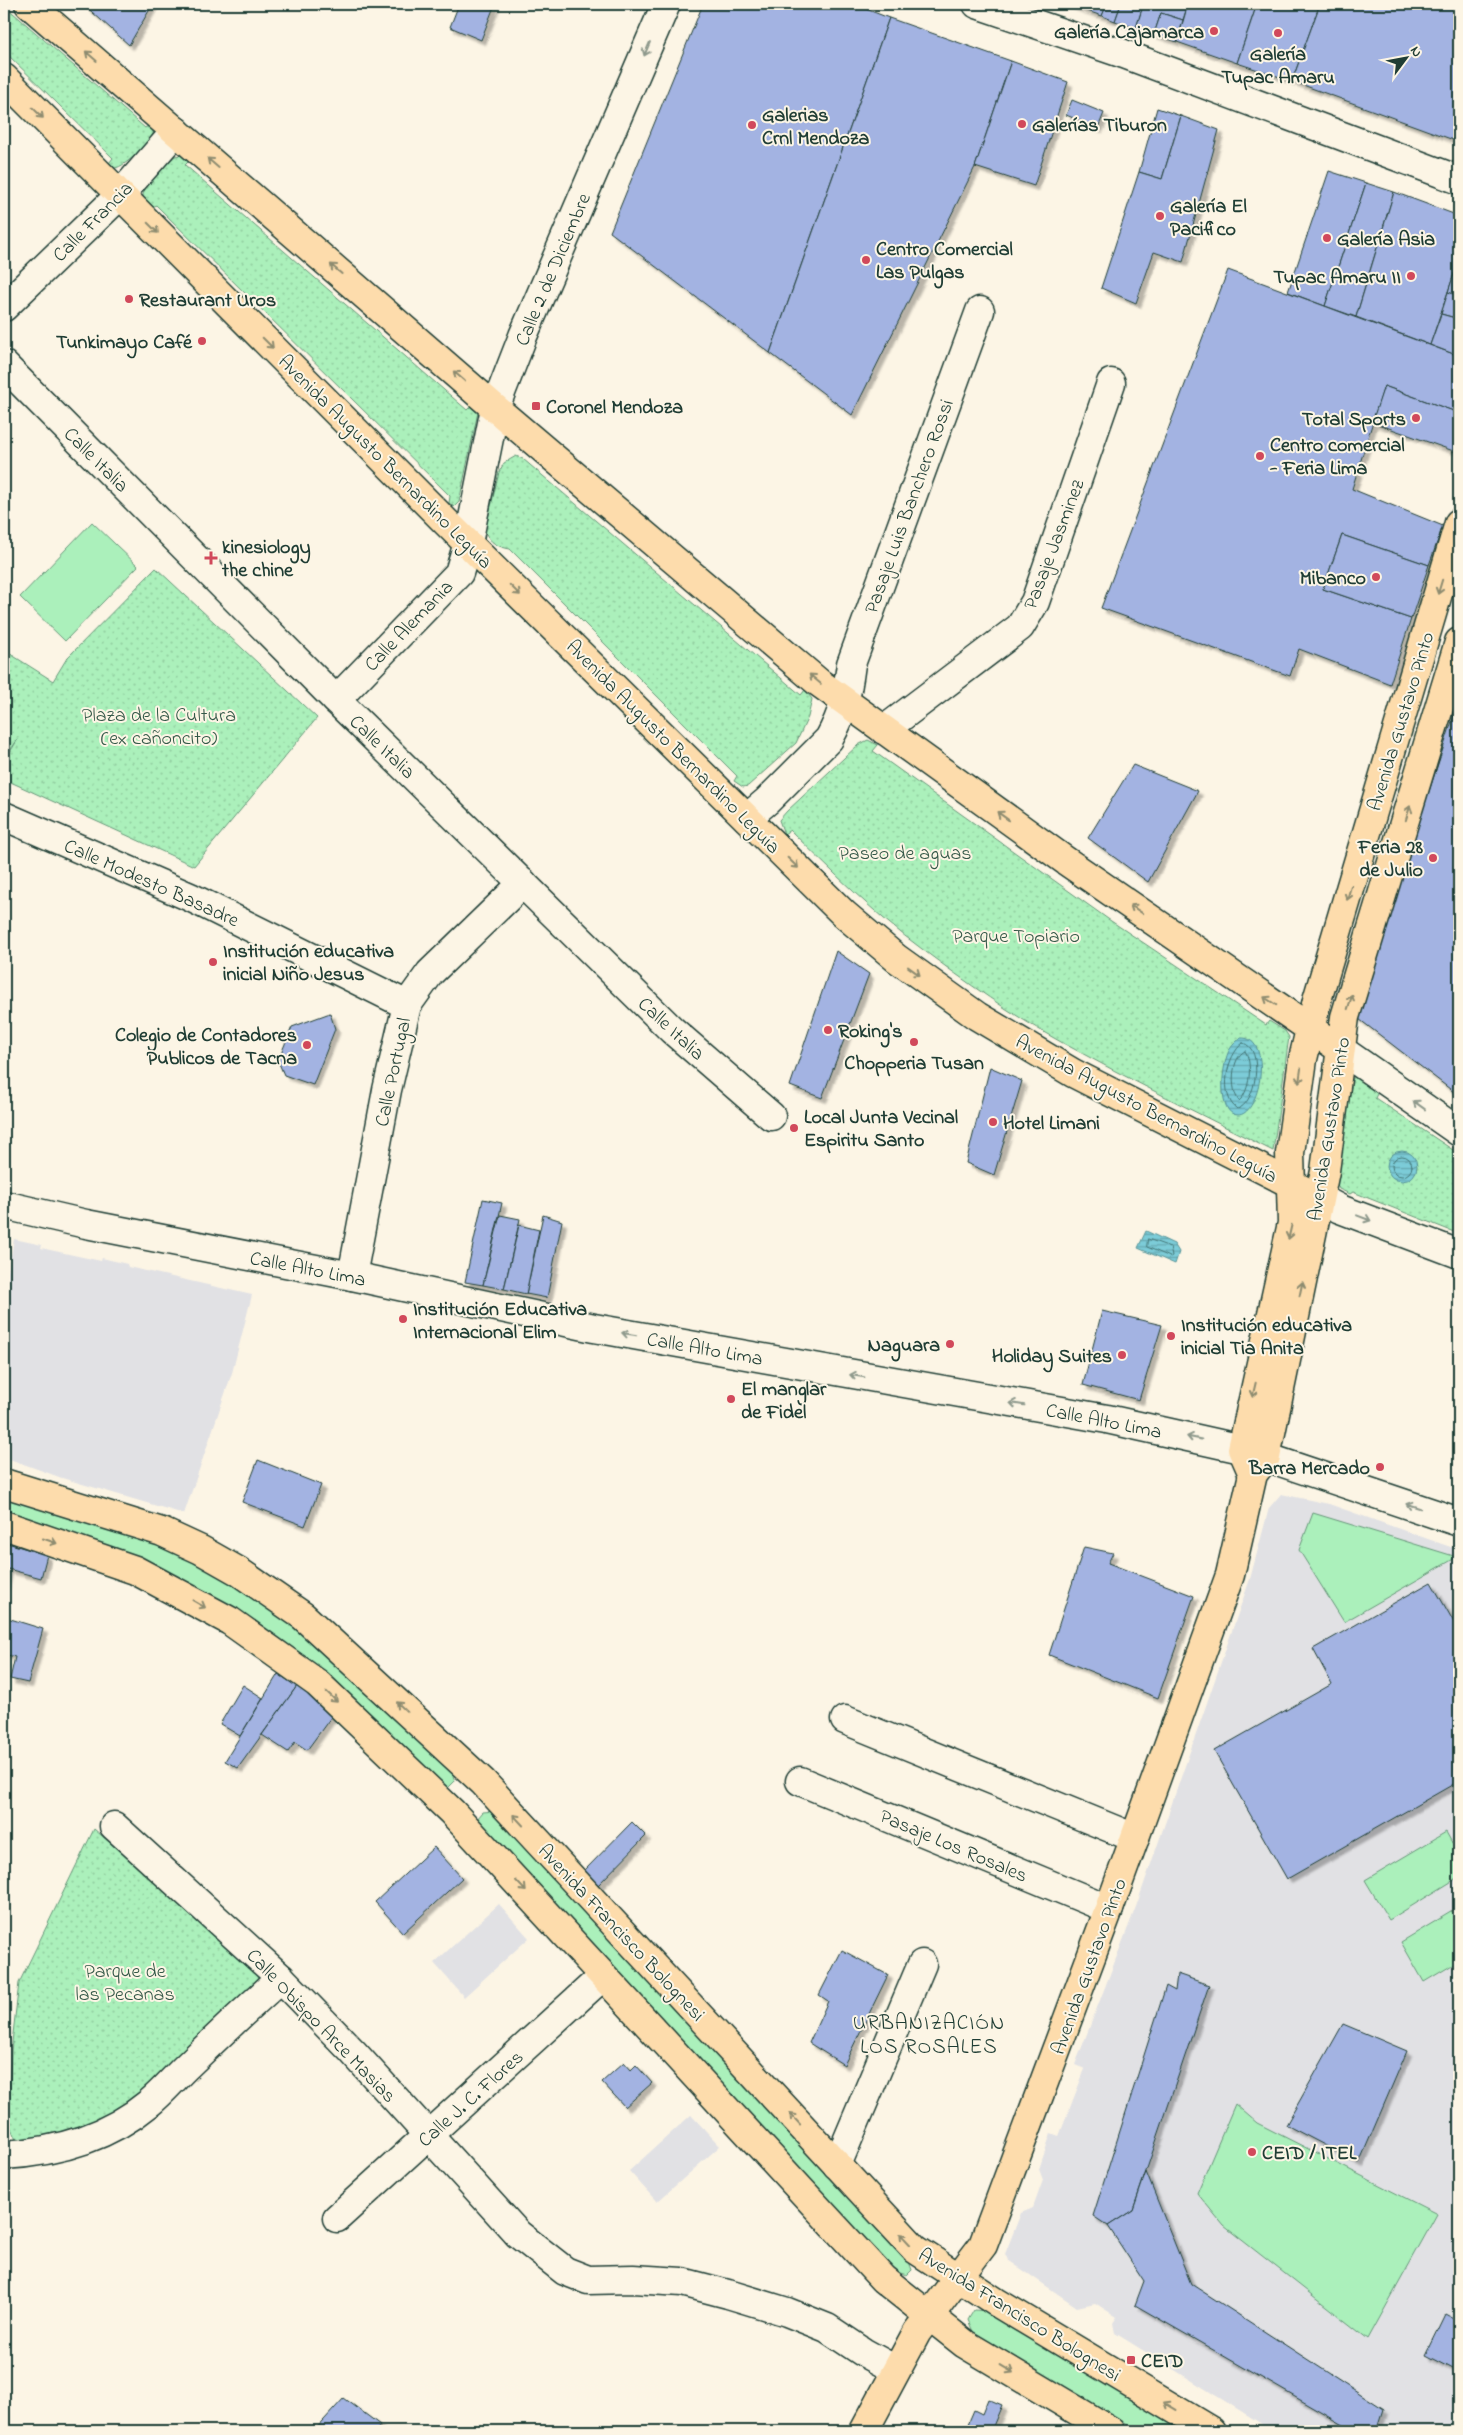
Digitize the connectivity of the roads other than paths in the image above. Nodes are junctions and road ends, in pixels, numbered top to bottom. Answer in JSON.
{"nodes":[{"id":1,"x":29,"y":4,"type":"edge"},
{"id":2,"x":666,"y":4,"type":"edge"},
{"id":3,"x":977,"y":4,"type":"edge"},
{"id":4,"x":4,"y":78,"type":"edge"},
{"id":5,"x":176,"y":131,"type":"junction"},
{"id":6,"x":1459,"y":180,"type":"edge"},
{"id":7,"x":120,"y":195,"type":"junction"},
{"id":8,"x":4,"y":307,"type":"edge"},
{"id":9,"x":980,"y":311,"type":"dead end"},
{"id":10,"x":4,"y":365,"type":"edge"},
{"id":11,"x":1111,"y":383,"type":"dead end"},
{"id":12,"x":496,"y":408,"type":"junction"},
{"id":13,"x":1459,"y":523,"type":"edge"},
{"id":14,"x":468,"y":543,"type":"junction"},
{"id":15,"x":1459,"y":642,"type":"edge"},
{"id":16,"x":336,"y":700,"type":"junction"},
{"id":17,"x":846,"y":704,"type":"junction"},
{"id":18,"x":884,"y":730,"type":"junction"},
{"id":19,"x":4,"y":816,"type":"edge"},
{"id":20,"x":747,"y":818,"type":"junction"},
{"id":21,"x":523,"y":883,"type":"junction"},
{"id":22,"x":406,"y":1005,"type":"junction"},
{"id":23,"x":1310,"y":1028,"type":"junction"},
{"id":24,"x":1340,"y":1049,"type":"junction"},
{"id":25,"x":771,"y":1116,"type":"dead end"},
{"id":26,"x":1459,"y":1132,"type":"edge"},
{"id":27,"x":1289,"y":1183,"type":"junction"},
{"id":28,"x":1319,"y":1198,"type":"junction"},
{"id":29,"x":4,"y":1206,"type":"edge"},
{"id":30,"x":1459,"y":1254,"type":"edge"},
{"id":31,"x":352,"y":1276,"type":"junction"},
{"id":32,"x":1254,"y":1460,"type":"junction"},
{"id":33,"x":4,"y":1483,"type":"edge"},
{"id":34,"x":1459,"y":1522,"type":"edge"},
{"id":35,"x":4,"y":1525,"type":"edge"},
{"id":36,"x":845,"y":1720,"type":"dead end"},
{"id":37,"x":800,"y":1781,"type":"dead end"},
{"id":38,"x":484,"y":1782,"type":"junction"},
{"id":39,"x":452,"y":1812,"type":"junction"},
{"id":40,"x":114,"y":1826,"type":"dead end"},
{"id":41,"x":1135,"y":1838,"type":"junction"},
{"id":42,"x":1109,"y":1909,"type":"junction"},
{"id":43,"x":922,"y":1964,"type":"dead end"},
{"id":44,"x":603,"y":1976,"type":"junction"},
{"id":45,"x":280,"y":1978,"type":"junction"},
{"id":46,"x":428,"y":2137,"type":"junction"},
{"id":47,"x":4,"y":2155,"type":"edge"},
{"id":48,"x":837,"y":2165,"type":"junction"},
{"id":49,"x":337,"y":2218,"type":"dead end"},
{"id":50,"x":958,"y":2278,"type":"junction"},
{"id":51,"x":929,"y":2316,"type":"junction"},
{"id":52,"x":896,"y":2370,"type":"junction"},
{"id":53,"x":864,"y":2431,"type":"edge"},
{"id":54,"x":1111,"y":2431,"type":"edge"},
{"id":55,"x":1211,"y":2431,"type":"edge"}],
"edges":[{"from":5,"to":1,"type":"main road","one_way":true},
{"from":2,"to":12,"type":"street","name":"Calle 2 de Diciembre","one_way":true},
{"from":3,"to":6,"type":"street"},
{"from":4,"to":7,"type":"main road","name":"Avenida Augusto Bernardino Leguía","one_way":true},
{"from":5,"to":7,"type":"street","name":"Calle Francia"},
{"from":12,"to":5,"type":"main road","one_way":true},
{"from":7,"to":8,"type":"street","name":"Calle Francia"},
{"from":7,"to":14,"type":"main road","name":"Avenida Augusto Bernardino Leguía","one_way":true},
{"from":9,"to":17,"type":"street","name":"Pasaje Luis Banchero Rossi"},
{"from":10,"to":16,"type":"street","name":"Calle Italia"},
{"from":11,"to":18,"type":"street","name":"Pasaje Jasminez"},
{"from":12,"to":14,"type":"street","name":"Calle 2 de Diciembre"},
{"from":17,"to":12,"type":"main road","one_way":true},
{"from":13,"to":23,"type":"main road","name":"Avenida Gustavo Pinto","one_way":true},
{"from":14,"to":16,"type":"street","name":"Calle Alemania"},
{"from":14,"to":20,"type":"main road","name":"Avenida Augusto Bernardino Leguía","one_way":true},
{"from":24,"to":15,"type":"main road","name":"Avenida Gustavo Pinto","one_way":true},
{"from":16,"to":21,"type":"street","name":"Calle Italia"},
{"from":17,"to":18,"type":"main road"},
{"from":17,"to":20,"type":"street","name":"Pasaje Luis Banchero Rossi"},
{"from":23,"to":18,"type":"main road","one_way":true},
{"from":19,"to":22,"type":"street","name":"Calle Modesto Basadre"},
{"from":20,"to":27,"type":"main road","name":"Avenida Augusto Bernardino Leguía","one_way":true},
{"from":21,"to":22,"type":"street","name":"Calle Portugal"},
{"from":21,"to":25,"type":"street","name":"Calle Italia"},
{"from":22,"to":31,"type":"street","name":"Calle Portugal"},
{"from":23,"to":24,"type":"main road"},
{"from":23,"to":27,"type":"main road","name":"Avenida Gustavo Pinto","one_way":true},
{"from":26,"to":24,"type":"street","one_way":true},
{"from":24,"to":28,"type":"main road","name":"Avenida Gustavo Pinto"},
{"from":27,"to":28,"type":"main road","name":"Avenida Augusto Bernardino Leguía"},
{"from":27,"to":32,"type":"main road","name":"Avenida Gustavo Pinto","one_way":true},
{"from":28,"to":30,"type":"street","name":"Avenida Augusto Bernardino Leguía","one_way":true},
{"from":32,"to":28,"type":"main road","name":"Avenida Gustavo Pinto","one_way":true},
{"from":29,"to":31,"type":"street","name":"Calle Alto Lima"},
{"from":32,"to":31,"type":"street","name":"Calle Alto Lima","one_way":true},
{"from":34,"to":32,"type":"street","name":"Calle Alto Lima","one_way":true},
{"from":32,"to":41,"type":"main road","name":"Avenida Gustavo Pinto"},
{"from":38,"to":33,"type":"main road","name":"Avenida Francisco Bolognesi","one_way":true},
{"from":35,"to":39,"type":"main road","one_way":true},
{"from":36,"to":41,"type":"street"},
{"from":37,"to":42,"type":"street","name":"Pasaje Los Rosales"},
{"from":38,"to":39,"type":"main road"},
{"from":48,"to":38,"type":"main road","name":"Avenida Francisco Bolognesi","one_way":true},
{"from":39,"to":44,"type":"main road","one_way":true},
{"from":40,"to":45,"type":"street","name":"Calle Obispo Arce Masias"},
{"from":41,"to":42,"type":"main road","name":"Avenida Gustavo Pinto"},
{"from":42,"to":50,"type":"main road","name":"Avenida Gustavo Pinto"},
{"from":43,"to":48,"type":"street"},
{"from":44,"to":46,"type":"street","name":"Calle J. C. Flores"},
{"from":44,"to":51,"type":"main road"},
{"from":45,"to":46,"type":"street","name":"Calle Obispo Arce Masias"},
{"from":45,"to":47,"type":"street"},
{"from":46,"to":49,"type":"street","name":"Calle J. C. Flores"},
{"from":46,"to":52,"type":"street","name":"Calle Obispo Arce Masias"},
{"from":50,"to":48,"type":"main road","name":"Avenida Francisco Bolognesi","one_way":true},
{"from":50,"to":51,"type":"main road","name":"Avenida Gustavo Pinto"},
{"from":55,"to":50,"type":"main road","name":"Avenida Francisco Bolognesi","one_way":true},
{"from":51,"to":52,"type":"main road","name":"Avenida Gustavo Pinto"},
{"from":51,"to":54,"type":"main road","one_way":true},
{"from":52,"to":53,"type":"main road","name":"Avenida Gustavo Pinto"}]}
